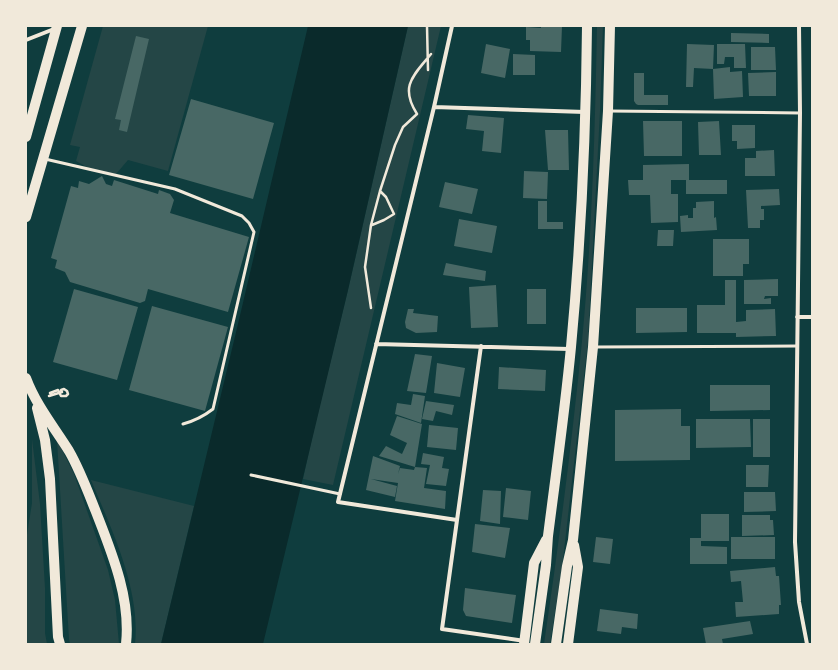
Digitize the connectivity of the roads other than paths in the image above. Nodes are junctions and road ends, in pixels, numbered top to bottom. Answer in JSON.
{"nodes":[{"id":1,"x":82,"y":26,"type":"edge"},
{"id":2,"x":452,"y":26,"type":"edge"},
{"id":3,"x":587,"y":26,"type":"edge"},
{"id":4,"x":610,"y":26,"type":"edge"},
{"id":5,"x":799,"y":26,"type":"edge"},
{"id":6,"x":57,"y":27,"type":"edge"},
{"id":7,"x":26,"y":40,"type":"edge"},
{"id":8,"x":434,"y":107,"type":"junction"},
{"id":9,"x":608,"y":111,"type":"junction"},
{"id":10,"x":586,"y":112,"type":"junction"},
{"id":11,"x":800,"y":113,"type":"junction"},
{"id":12,"x":26,"y":137,"type":"edge"},
{"id":13,"x":43,"y":159,"type":"junction"},
{"id":14,"x":26,"y":217,"type":"edge"},
{"id":15,"x":797,"y":317,"type":"junction"},
{"id":16,"x":812,"y":317,"type":"edge"},
{"id":17,"x":376,"y":344,"type":"junction"},
{"id":18,"x":480,"y":346,"type":"junction"},
{"id":19,"x":797,"y":346,"type":"junction"},
{"id":20,"x":593,"y":347,"type":"junction"},
{"id":21,"x":571,"y":349,"type":"junction"},
{"id":22,"x":26,"y":378,"type":"edge"},
{"id":23,"x":32,"y":393,"type":"junction"},
{"id":24,"x":182,"y":424,"type":"dead end"},
{"id":25,"x":251,"y":475,"type":"dead end"},
{"id":26,"x":340,"y":494,"type":"junction"},
{"id":27,"x":456,"y":520,"type":"junction"},
{"id":28,"x":548,"y":536,"type":"junction"},
{"id":29,"x":573,"y":540,"type":"junction"},
{"id":30,"x":525,"y":642,"type":"edge"},
{"id":31,"x":60,"y":644,"type":"edge"},
{"id":32,"x":126,"y":644,"type":"edge"},
{"id":33,"x":535,"y":644,"type":"edge"},
{"id":34,"x":556,"y":644,"type":"edge"},
{"id":35,"x":568,"y":644,"type":"edge"},
{"id":36,"x":807,"y":644,"type":"edge"}],
"edges":[{"from":1,"to":13,"type":"main road"},
{"from":2,"to":8,"type":"street"},
{"from":3,"to":10,"type":"main road"},
{"from":4,"to":9,"type":"main road"},
{"from":5,"to":11,"type":"street"},
{"from":6,"to":7,"type":"street"},
{"from":6,"to":12,"type":"main road"},
{"from":8,"to":10,"type":"street"},
{"from":8,"to":17,"type":"street"},
{"from":9,"to":11,"type":"lane"},
{"from":9,"to":20,"type":"main road"},
{"from":10,"to":21,"type":"main road"},
{"from":11,"to":15,"type":"street"},
{"from":13,"to":14,"type":"main road"},
{"from":13,"to":24,"type":"lane"},
{"from":15,"to":16,"type":"street"},
{"from":15,"to":19,"type":"street"},
{"from":17,"to":18,"type":"street"},
{"from":17,"to":26,"type":"street"},
{"from":18,"to":21,"type":"street"},
{"from":18,"to":27,"type":"street"},
{"from":19,"to":20,"type":"lane"},
{"from":19,"to":36,"type":"street"},
{"from":20,"to":29,"type":"main road"},
{"from":21,"to":28,"type":"main road"},
{"from":22,"to":23,"type":"main road"},
{"from":23,"to":31,"type":"main road"},
{"from":23,"to":32,"type":"main road"},
{"from":25,"to":26,"type":"lane"},
{"from":26,"to":27,"type":"street"},
{"from":27,"to":30,"type":"street"},
{"from":28,"to":30,"type":"main road"},
{"from":28,"to":33,"type":"main road"},
{"from":29,"to":34,"type":"main road"},
{"from":29,"to":35,"type":"main road"}]}
